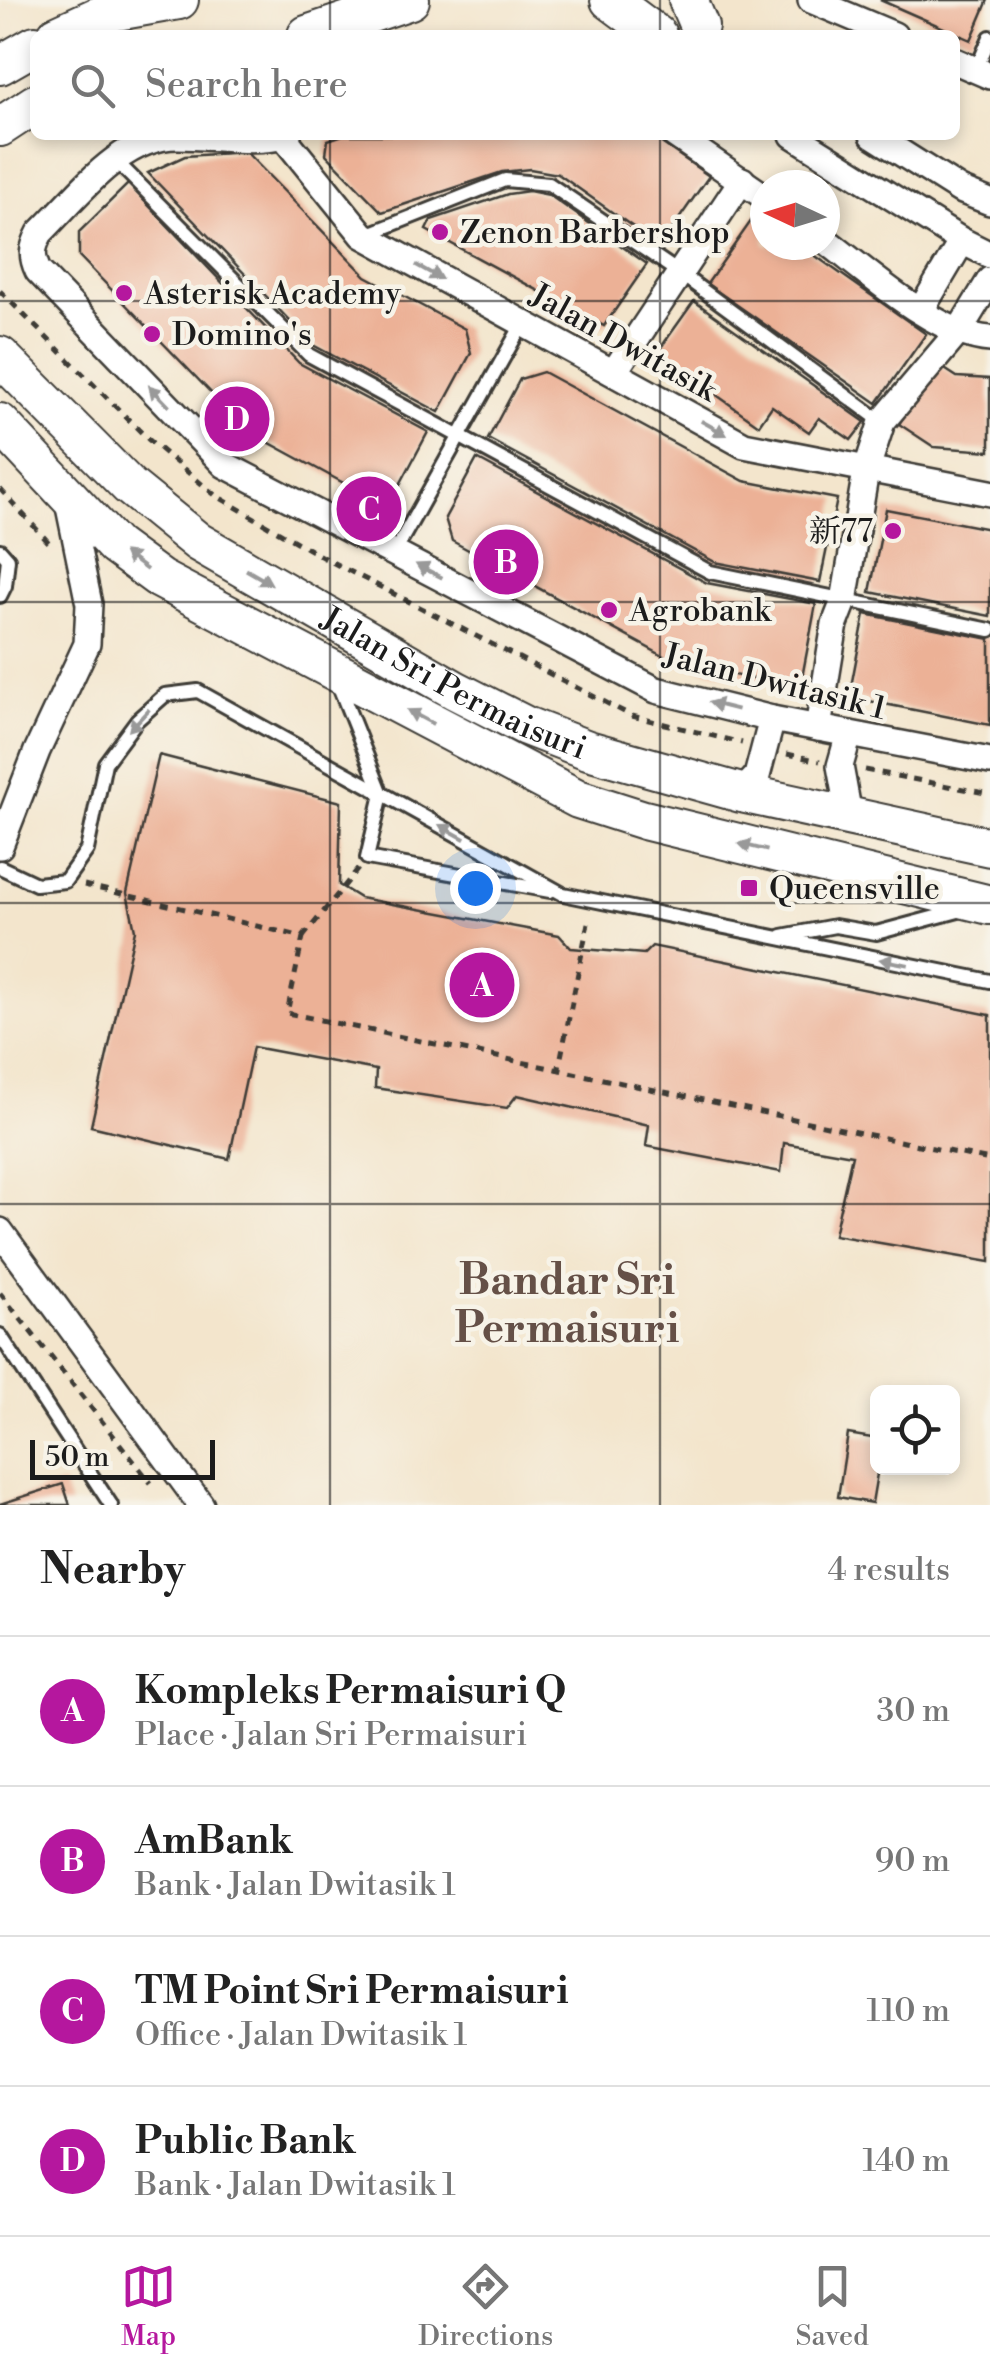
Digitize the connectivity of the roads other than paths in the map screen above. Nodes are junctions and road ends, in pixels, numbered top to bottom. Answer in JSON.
{"nodes":[{"id":1,"x":179,"y":0,"type":"edge"},
{"id":2,"x":610,"y":0,"type":"edge"},
{"id":3,"x":626,"y":0,"type":"edge"},
{"id":4,"x":671,"y":0,"type":"edge"},
{"id":5,"x":811,"y":0,"type":"edge"},
{"id":6,"x":409,"y":1,"type":"edge"},
{"id":7,"x":700,"y":20,"type":"edge"},
{"id":8,"x":67,"y":30,"type":"edge"},
{"id":9,"x":322,"y":30,"type":"edge"},
{"id":10,"x":652,"y":30,"type":"edge"},
{"id":11,"x":654,"y":30,"type":"edge"},
{"id":12,"x":882,"y":30,"type":"edge"},
{"id":13,"x":990,"y":37,"type":"edge"},
{"id":14,"x":30,"y":48,"type":"edge"},
{"id":15,"x":0,"y":65,"type":"edge"},
{"id":16,"x":974,"y":69,"type":"edge"},
{"id":17,"x":30,"y":107,"type":"edge"},
{"id":18,"x":0,"y":127,"type":"edge"},
{"id":19,"x":155,"y":140,"type":"edge"},
{"id":20,"x":288,"y":140,"type":"edge"},
{"id":21,"x":682,"y":140,"type":"edge"},
{"id":22,"x":801,"y":140,"type":"edge"},
{"id":23,"x":881,"y":140,"type":"edge"},
{"id":24,"x":114,"y":159,"type":"junction"},
{"id":25,"x":742,"y":180,"type":"junction"},
{"id":26,"x":750,"y":186,"type":"edge"},
{"id":27,"x":990,"y":202,"type":"edge"},
{"id":28,"x":364,"y":236,"type":"junction"},
{"id":29,"x":962,"y":241,"type":"junction"},
{"id":30,"x":840,"y":251,"type":"edge"},
{"id":31,"x":990,"y":255,"type":"edge"},
{"id":32,"x":678,"y":272,"type":"junction"},
{"id":33,"x":990,"y":280,"type":"edge"},
{"id":34,"x":921,"y":310,"type":"junction"},
{"id":35,"x":523,"y":323,"type":"junction"},
{"id":36,"x":958,"y":331,"type":"junction"},
{"id":37,"x":990,"y":339,"type":"edge"},
{"id":38,"x":0,"y":356,"type":"edge"},
{"id":39,"x":614,"y":372,"type":"junction"},
{"id":40,"x":882,"y":422,"type":"junction"},
{"id":41,"x":0,"y":423,"type":"edge"},
{"id":42,"x":460,"y":435,"type":"junction"},
{"id":43,"x":866,"y":471,"type":"junction"},
{"id":44,"x":66,"y":493,"type":"junction"},
{"id":45,"x":990,"y":494,"type":"edge"},
{"id":46,"x":0,"y":550,"type":"edge"},
{"id":47,"x":394,"y":553,"type":"junction"},
{"id":48,"x":0,"y":596,"type":"edge"},
{"id":49,"x":844,"y":601,"type":"junction"},
{"id":50,"x":990,"y":630,"type":"edge"},
{"id":51,"x":332,"y":671,"type":"junction"},
{"id":52,"x":772,"y":719,"type":"junction"},
{"id":53,"x":818,"y":728,"type":"junction"},
{"id":54,"x":849,"y":734,"type":"junction"},
{"id":55,"x":990,"y":761,"type":"edge"},
{"id":56,"x":741,"y":793,"type":"junction"},
{"id":57,"x":382,"y":794,"type":"junction"},
{"id":58,"x":849,"y":815,"type":"junction"},
{"id":59,"x":6,"y":816,"type":"edge"},
{"id":60,"x":0,"y":846,"type":"edge"},
{"id":61,"x":990,"y":847,"type":"edge"},
{"id":62,"x":0,"y":867,"type":"edge"},
{"id":63,"x":563,"y":894,"type":"junction"},
{"id":64,"x":987,"y":905,"type":"edge"},
{"id":65,"x":771,"y":938,"type":"junction"},
{"id":66,"x":990,"y":980,"type":"edge"},
{"id":67,"x":1,"y":1235,"type":"edge"},
{"id":68,"x":1,"y":1336,"type":"edge"},
{"id":69,"x":111,"y":1505,"type":"edge"},
{"id":70,"x":201,"y":1505,"type":"edge"}],
"edges":[{"from":1,"to":8,"type":"main road"},
{"from":2,"to":10,"type":"main road"},
{"from":3,"to":11,"type":"street"},
{"from":4,"to":7,"type":"street"},
{"from":5,"to":12,"type":"street"},
{"from":6,"to":9,"type":"main road"},
{"from":13,"to":16,"type":"lane"},
{"from":14,"to":15,"type":"main road"},
{"from":17,"to":18,"type":"main road"},
{"from":19,"to":24,"type":"street","name":"Jalan Dwitasik 1"},
{"from":20,"to":28,"type":"street","name":"Jalan Dwitasik"},
{"from":21,"to":25,"type":"street"},
{"from":22,"to":29,"type":"street"},
{"from":23,"to":27,"type":"street"},
{"from":24,"to":42,"type":"lane"},
{"from":47,"to":24,"type":"street","name":"Jalan Dwitasik 1","one_way":true},
{"from":25,"to":26,"type":"street"},
{"from":25,"to":32,"type":"street"},
{"from":28,"to":32,"type":"lane"},
{"from":28,"to":35,"type":"street","name":"Jalan Dwitasik","one_way":true},
{"from":29,"to":31,"type":"street"},
{"from":29,"to":34,"type":"street"},
{"from":30,"to":34,"type":"street"},
{"from":32,"to":39,"type":"street"},
{"from":32,"to":40,"type":"lane"},
{"from":33,"to":36,"type":"street"},
{"from":34,"to":36,"type":"street"},
{"from":35,"to":39,"type":"street","name":"Jalan Dwitasik"},
{"from":35,"to":42,"type":"lane"},
{"from":36,"to":37,"type":"street"},
{"from":36,"to":40,"type":"street"},
{"from":38,"to":56,"type":"main road","name":"Jalan Sri Permaisuri","one_way":true},
{"from":39,"to":43,"type":"street","name":"Jalan Dwitasik","one_way":true},
{"from":40,"to":43,"type":"street"},
{"from":41,"to":44,"type":"main road","name":"Jalan Sri Permaisuri"},
{"from":42,"to":47,"type":"lane"},
{"from":42,"to":49,"type":"lane"},
{"from":43,"to":45,"type":"street","name":"Jalan Dwitasik"},
{"from":43,"to":49,"type":"street"},
{"from":51,"to":44,"type":"main road","name":"Jalan Sri Permaisuri","one_way":true},
{"from":44,"to":59,"type":"street"},
{"from":46,"to":48,"type":"lane"},
{"from":52,"to":47,"type":"street","name":"Jalan Dwitasik 1","one_way":true},
{"from":49,"to":50,"type":"lane"},
{"from":49,"to":53,"type":"street"},
{"from":51,"to":57,"type":"lane"},
{"from":64,"to":51,"type":"main road","name":"Jalan Sri Permaisuri","one_way":true},
{"from":52,"to":53,"type":"street","name":"Jalan Dwitasik 1"},
{"from":52,"to":56,"type":"street"},
{"from":53,"to":54,"type":"street","name":"Jalan Dwitasik 1"},
{"from":54,"to":55,"type":"street","name":"Jalan Dwitasik 1"},
{"from":54,"to":58,"type":"street"},
{"from":56,"to":58,"type":"main road","name":"Jalan Sri Permaisuri"},
{"from":57,"to":62,"type":"lane","one_way":true},
{"from":63,"to":57,"type":"lane","one_way":true},
{"from":57,"to":63,"type":"lane"},
{"from":58,"to":61,"type":"main road","name":"Jalan Sri Permaisuri"},
{"from":59,"to":60,"type":"street"},
{"from":63,"to":65,"type":"lane"},
{"from":64,"to":65,"type":"lane"},
{"from":66,"to":65,"type":"lane","one_way":true},
{"from":67,"to":70,"type":"street"},
{"from":68,"to":69,"type":"lane"}]}
